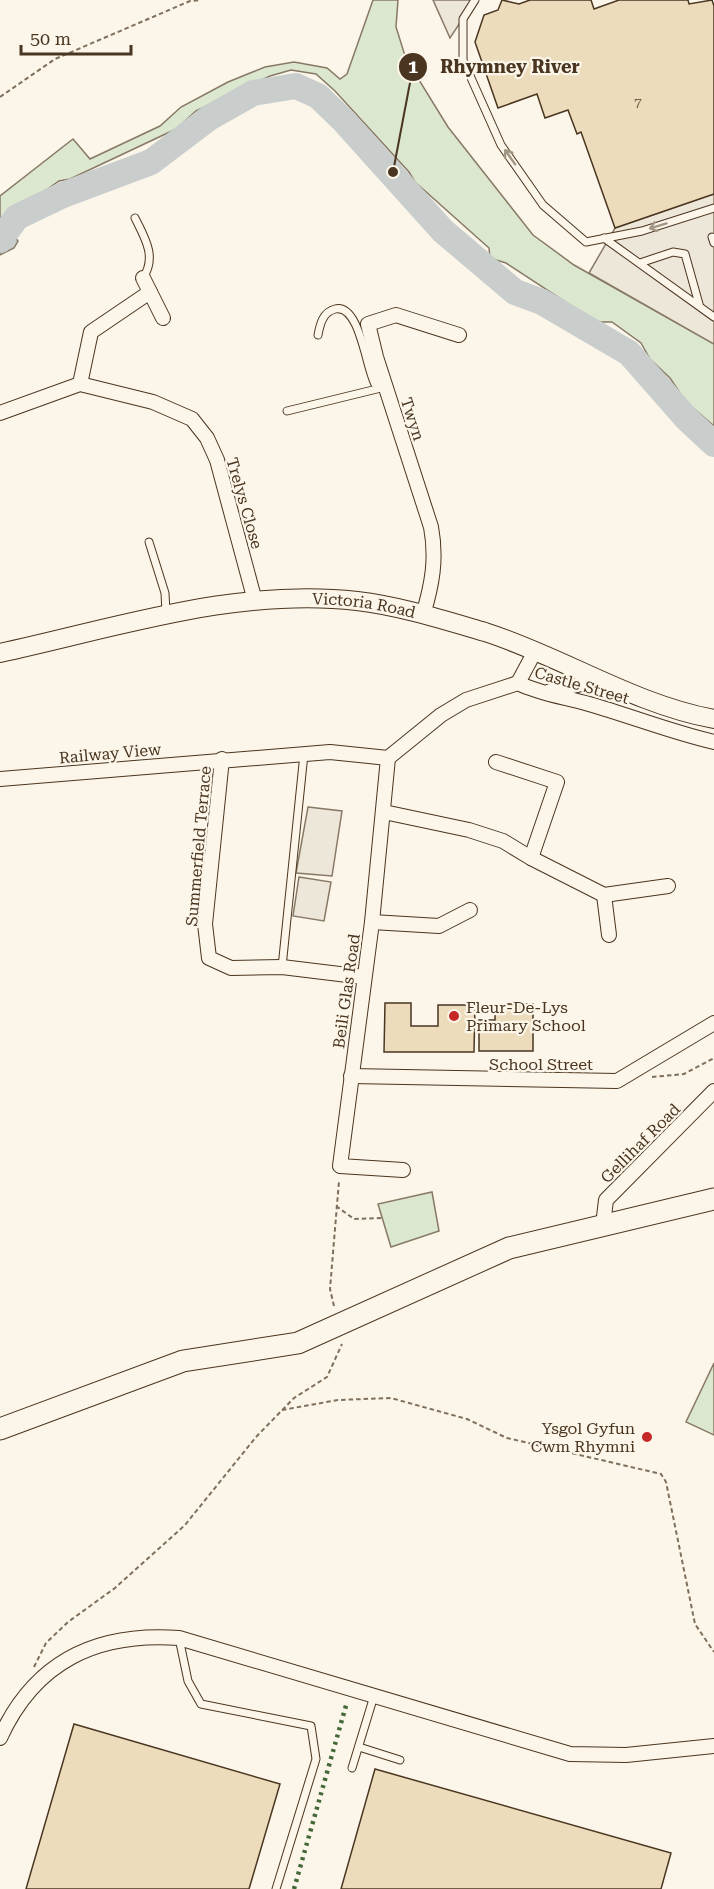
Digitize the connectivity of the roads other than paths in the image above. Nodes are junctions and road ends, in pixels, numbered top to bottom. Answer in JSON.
{"nodes":[{"id":1,"x":475,"y":0,"type":"edge"},
{"id":2,"x":714,"y":208,"type":"edge"},
{"id":3,"x":135,"y":218,"type":"dead end"},
{"id":4,"x":604,"y":238,"type":"junction"},
{"id":5,"x":640,"y":263,"type":"junction"},
{"id":6,"x":143,"y":278,"type":"joint"},
{"id":7,"x":150,"y":292,"type":"junction"},
{"id":8,"x":699,"y":304,"type":"junction"},
{"id":9,"x":714,"y":317,"type":"edge"},
{"id":10,"x":163,"y":318,"type":"dead end"},
{"id":11,"x":318,"y":335,"type":"dead end"},
{"id":12,"x":459,"y":335,"type":"dead end"},
{"id":13,"x":80,"y":384,"type":"junction"},
{"id":14,"x":385,"y":387,"type":"junction"},
{"id":15,"x":287,"y":411,"type":"dead end"},
{"id":16,"x":0,"y":413,"type":"edge"},
{"id":17,"x":148,"y":542,"type":"dead end"},
{"id":18,"x":255,"y":601,"type":"junction"},
{"id":19,"x":166,"y":615,"type":"junction"},
{"id":20,"x":423,"y":615,"type":"junction"},
{"id":21,"x":534,"y":652,"type":"junction"},
{"id":22,"x":0,"y":653,"type":"edge"},
{"id":23,"x":600,"y":680,"type":"junction"},
{"id":24,"x":518,"y":682,"type":"junction"},
{"id":25,"x":545,"y":693,"type":"junction"},
{"id":26,"x":714,"y":720,"type":"edge"},
{"id":27,"x":714,"y":742,"type":"edge"},
{"id":28,"x":304,"y":754,"type":"junction"},
{"id":29,"x":388,"y":758,"type":"junction"},
{"id":30,"x":222,"y":759,"type":"junction"},
{"id":31,"x":496,"y":762,"type":"dead end"},
{"id":32,"x":0,"y":779,"type":"edge"},
{"id":33,"x":384,"y":812,"type":"junction"},
{"id":34,"x":531,"y":858,"type":"junction"},
{"id":35,"x":668,"y":886,"type":"dead end"},
{"id":36,"x":604,"y":895,"type":"junction"},
{"id":37,"x":470,"y":910,"type":"dead end"},
{"id":38,"x":372,"y":922,"type":"junction"},
{"id":39,"x":609,"y":935,"type":"dead end"},
{"id":40,"x":282,"y":967,"type":"junction"},
{"id":41,"x":364,"y":977,"type":"junction"},
{"id":42,"x":714,"y":1023,"type":"edge"},
{"id":43,"x":351,"y":1076,"type":"junction"},
{"id":44,"x":714,"y":1091,"type":"edge"},
{"id":45,"x":404,"y":1170,"type":"dead end"},
{"id":46,"x":714,"y":1199,"type":"edge"},
{"id":47,"x":603,"y":1225,"type":"junction"},
{"id":48,"x":0,"y":1429,"type":"edge"},
{"id":49,"x":178,"y":1638,"type":"junction"},
{"id":50,"x":374,"y":1696,"type":"junction"},
{"id":51,"x":0,"y":1738,"type":"edge"},
{"id":52,"x":714,"y":1746,"type":"edge"},
{"id":53,"x":359,"y":1747,"type":"junction"},
{"id":54,"x":400,"y":1760,"type":"dead end"},
{"id":55,"x":352,"y":1768,"type":"dead end"},
{"id":56,"x":276,"y":1889,"type":"edge"}],
"edges":[{"from":4,"to":1,"type":"lane","one_way":true},
{"from":2,"to":4,"type":"lane","one_way":true},
{"from":3,"to":6,"type":"lane"},
{"from":4,"to":5,"type":"lane"},
{"from":5,"to":8,"type":"lane"},
{"from":5,"to":8,"type":"lane"},
{"from":6,"to":7,"type":"street"},
{"from":7,"to":10,"type":"street"},
{"from":7,"to":13,"type":"street"},
{"from":8,"to":9,"type":"lane"},
{"from":11,"to":14,"type":"lane"},
{"from":12,"to":14,"type":"street","name":"Twyn"},
{"from":13,"to":16,"type":"street"},
{"from":13,"to":18,"type":"street","name":"Trelys Close"},
{"from":14,"to":15,"type":"lane"},
{"from":14,"to":20,"type":"street","name":"Twyn"},
{"from":17,"to":19,"type":"lane"},
{"from":18,"to":19,"type":"main road","name":"Victoria Road"},
{"from":18,"to":20,"type":"main road","name":"Victoria Road"},
{"from":19,"to":22,"type":"main road","name":"Victoria Road"},
{"from":20,"to":21,"type":"main road","name":"Victoria Road"},
{"from":21,"to":23,"type":"main road","name":"Victoria Road"},
{"from":21,"to":24,"type":"street"},
{"from":23,"to":25,"type":"street"},
{"from":23,"to":26,"type":"main road","name":"Victoria Road"},
{"from":24,"to":25,"type":"street","name":"Castle Street"},
{"from":24,"to":29,"type":"street","name":"Castle Street"},
{"from":25,"to":27,"type":"street","name":"Castle Street"},
{"from":28,"to":29,"type":"street","name":"Railway View"},
{"from":28,"to":30,"type":"street","name":"Railway View"},
{"from":28,"to":40,"type":"lane"},
{"from":29,"to":33,"type":"street","name":"Beili Glas Road"},
{"from":30,"to":32,"type":"street","name":"Railway View"},
{"from":30,"to":40,"type":"street","name":"Summerfield Terrace"},
{"from":31,"to":34,"type":"street"},
{"from":33,"to":34,"type":"street"},
{"from":33,"to":38,"type":"street","name":"Beili Glas Road"},
{"from":34,"to":36,"type":"street"},
{"from":35,"to":36,"type":"street"},
{"from":36,"to":39,"type":"street"},
{"from":37,"to":38,"type":"street"},
{"from":38,"to":41,"type":"street","name":"Beili Glas Road"},
{"from":40,"to":41,"type":"street","name":"Summerfield Terrace"},
{"from":41,"to":43,"type":"street","name":"Beili Glas Road"},
{"from":42,"to":43,"type":"street","name":"School Street"},
{"from":43,"to":45,"type":"street","name":"Beili Glas Road"},
{"from":44,"to":47,"type":"street","name":"Gellihaf Road"},
{"from":46,"to":47,"type":"main road"},
{"from":47,"to":48,"type":"main road"},
{"from":49,"to":50,"type":"street"},
{"from":49,"to":51,"type":"street"},
{"from":49,"to":56,"type":"lane"},
{"from":50,"to":52,"type":"street"},
{"from":50,"to":53,"type":"lane"},
{"from":53,"to":54,"type":"lane"},
{"from":53,"to":55,"type":"lane"}]}
